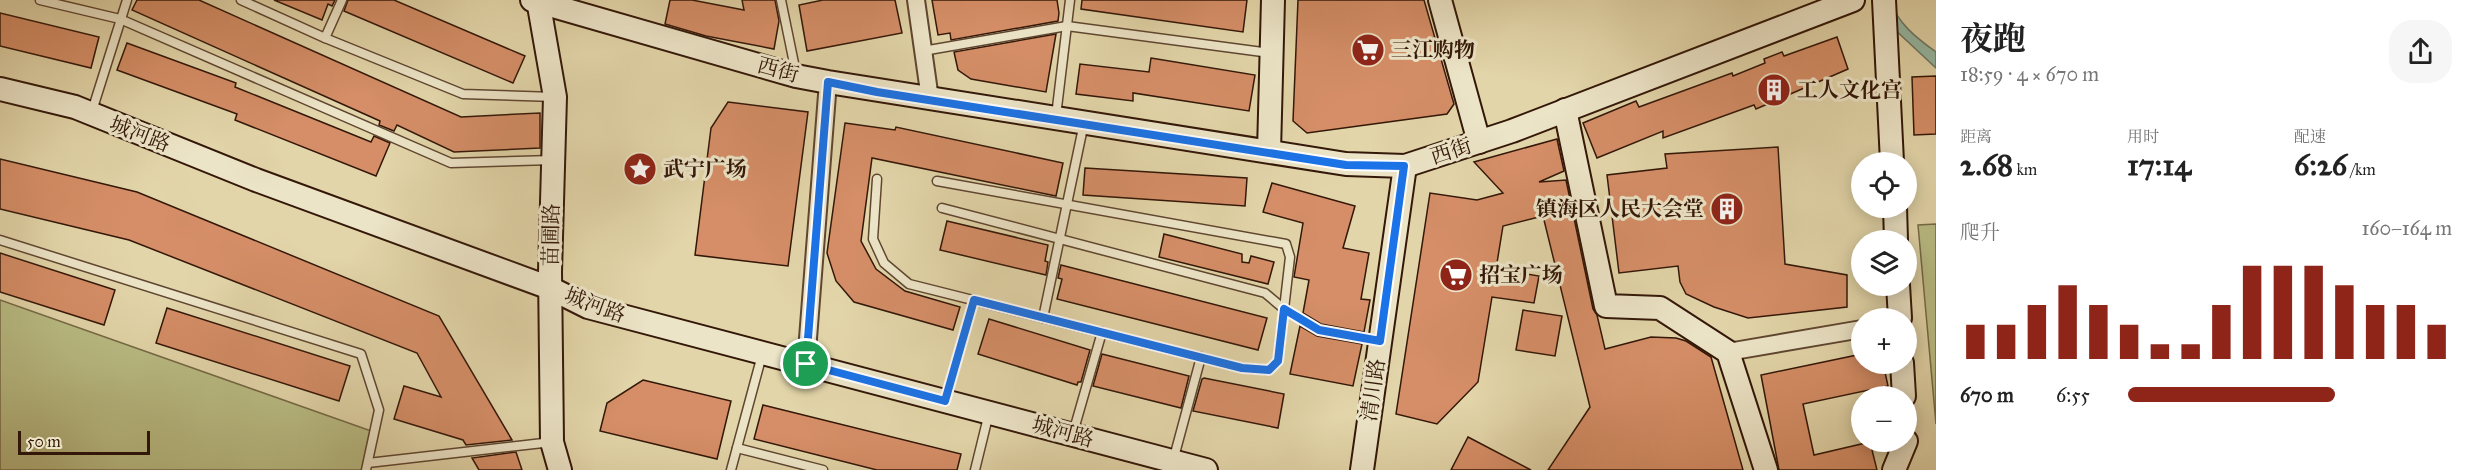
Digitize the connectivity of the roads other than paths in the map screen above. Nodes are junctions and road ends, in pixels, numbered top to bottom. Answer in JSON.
{"nodes":[{"id":1,"x":40,"y":0,"type":"edge"},
{"id":2,"x":127,"y":0,"type":"edge"},
{"id":3,"x":241,"y":0,"type":"edge"},
{"id":4,"x":342,"y":0,"type":"edge"},
{"id":5,"x":782,"y":0,"type":"edge"},
{"id":6,"x":916,"y":0,"type":"edge"},
{"id":7,"x":1070,"y":0,"type":"edge"},
{"id":8,"x":1273,"y":0,"type":"edge"},
{"id":9,"x":1440,"y":0,"type":"edge"},
{"id":10,"x":1853,"y":0,"type":"edge"},
{"id":11,"x":1884,"y":0,"type":"edge"},
{"id":12,"x":536,"y":1,"type":"edge"},
{"id":13,"x":120,"y":19,"type":"junction"},
{"id":14,"x":1067,"y":26,"type":"junction"},
{"id":15,"x":325,"y":38,"type":"junction"},
{"id":16,"x":923,"y":51,"type":"junction"},
{"id":17,"x":1272,"y":53,"type":"junction"},
{"id":18,"x":796,"y":76,"type":"junction"},
{"id":19,"x":828,"y":82,"type":"junction"},
{"id":20,"x":0,"y":88,"type":"edge"},
{"id":21,"x":555,"y":97,"type":"junction"},
{"id":22,"x":930,"y":99,"type":"junction"},
{"id":23,"x":1565,"y":110,"type":"junction"},
{"id":24,"x":91,"y":115,"type":"junction"},
{"id":25,"x":1056,"y":119,"type":"junction"},
{"id":26,"x":1084,"y":123,"type":"junction"},
{"id":27,"x":1479,"y":141,"type":"junction"},
{"id":28,"x":1269,"y":151,"type":"junction"},
{"id":29,"x":1892,"y":152,"type":"edge"},
{"id":30,"x":553,"y":160,"type":"junction"},
{"id":31,"x":1404,"y":166,"type":"junction"},
{"id":32,"x":877,"y":179,"type":"dead end"},
{"id":33,"x":937,"y":180,"type":"dead end"},
{"id":34,"x":1067,"y":204,"type":"junction"},
{"id":35,"x":942,"y":208,"type":"dead end"},
{"id":36,"x":1059,"y":239,"type":"junction"},
{"id":37,"x":0,"y":240,"type":"edge"},
{"id":38,"x":550,"y":288,"type":"junction"},
{"id":39,"x":974,"y":300,"type":"junction"},
{"id":40,"x":1284,"y":309,"type":"junction"},
{"id":41,"x":1043,"y":318,"type":"junction"},
{"id":42,"x":1851,"y":331,"type":"edge"},
{"id":43,"x":1102,"y":332,"type":"junction"},
{"id":44,"x":1380,"y":341,"type":"junction"},
{"id":45,"x":1728,"y":352,"type":"junction"},
{"id":46,"x":763,"y":353,"type":"junction"},
{"id":47,"x":1200,"y":357,"type":"junction"},
{"id":48,"x":806,"y":364,"type":"junction"},
{"id":49,"x":945,"y":401,"type":"junction"},
{"id":50,"x":989,"y":413,"type":"junction"},
{"id":51,"x":1072,"y":435,"type":"junction"},
{"id":52,"x":552,"y":442,"type":"junction"},
{"id":53,"x":737,"y":448,"type":"junction"},
{"id":54,"x":1901,"y":452,"type":"edge"},
{"id":55,"x":1160,"y":460,"type":"junction"},
{"id":56,"x":367,"y":467,"type":"edge"},
{"id":57,"x":560,"y":470,"type":"edge"},
{"id":58,"x":731,"y":470,"type":"edge"},
{"id":59,"x":823,"y":470,"type":"edge"},
{"id":60,"x":975,"y":470,"type":"edge"},
{"id":61,"x":1206,"y":470,"type":"edge"},
{"id":62,"x":1362,"y":470,"type":"edge"},
{"id":63,"x":1766,"y":470,"type":"edge"},
{"id":64,"x":1894,"y":470,"type":"edge"}],
"edges":[{"from":1,"to":13,"type":"lane"},
{"from":2,"to":13,"type":"lane"},
{"from":3,"to":15,"type":"lane"},
{"from":4,"to":15,"type":"lane"},
{"from":5,"to":18,"type":"lane"},
{"from":6,"to":16,"type":"street"},
{"from":7,"to":14,"type":"lane"},
{"from":8,"to":17,"type":"street"},
{"from":9,"to":27,"type":"street"},
{"from":10,"to":23,"type":"street","name":"西街"},
{"from":11,"to":29,"type":"street"},
{"from":12,"to":18,"type":"street","name":"西街"},
{"from":12,"to":21,"type":"street","name":"苗圃路"},
{"from":13,"to":24,"type":"lane"},
{"from":13,"to":30,"type":"lane"},
{"from":14,"to":16,"type":"lane"},
{"from":14,"to":17,"type":"lane"},
{"from":14,"to":25,"type":"lane"},
{"from":15,"to":21,"type":"lane"},
{"from":16,"to":22,"type":"street"},
{"from":17,"to":28,"type":"street"},
{"from":18,"to":19,"type":"street","name":"西街"},
{"from":19,"to":22,"type":"street","name":"西街"},
{"from":19,"to":48,"type":"street"},
{"from":20,"to":24,"type":"street","name":"城河路"},
{"from":21,"to":30,"type":"street","name":"苗圃路"},
{"from":22,"to":25,"type":"street","name":"西街"},
{"from":23,"to":27,"type":"street","name":"西街"},
{"from":23,"to":45,"type":"street"},
{"from":24,"to":38,"type":"street","name":"城河路"},
{"from":25,"to":26,"type":"street","name":"西街"},
{"from":26,"to":28,"type":"street","name":"西街"},
{"from":26,"to":34,"type":"lane"},
{"from":27,"to":31,"type":"street","name":"西街"},
{"from":28,"to":31,"type":"street","name":"西街"},
{"from":30,"to":38,"type":"street","name":"苗圃路"},
{"from":31,"to":44,"type":"street","name":"清川路"},
{"from":32,"to":39,"type":"lane"},
{"from":33,"to":34,"type":"lane"},
{"from":34,"to":36,"type":"lane"},
{"from":34,"to":40,"type":"lane"},
{"from":35,"to":36,"type":"lane"},
{"from":36,"to":40,"type":"lane"},
{"from":36,"to":41,"type":"lane"},
{"from":37,"to":56,"type":"lane"},
{"from":38,"to":46,"type":"street","name":"城河路"},
{"from":38,"to":52,"type":"street","name":"苗圃路"},
{"from":39,"to":41,"type":"lane"},
{"from":39,"to":49,"type":"lane"},
{"from":40,"to":44,"type":"lane"},
{"from":40,"to":47,"type":"lane"},
{"from":41,"to":43,"type":"lane"},
{"from":42,"to":45,"type":"street"},
{"from":43,"to":47,"type":"lane"},
{"from":43,"to":51,"type":"lane"},
{"from":44,"to":62,"type":"street","name":"清川路"},
{"from":45,"to":63,"type":"street"},
{"from":46,"to":48,"type":"street","name":"城河路"},
{"from":46,"to":53,"type":"lane"},
{"from":47,"to":55,"type":"lane"},
{"from":48,"to":49,"type":"street","name":"城河路"},
{"from":49,"to":50,"type":"street","name":"城河路"},
{"from":50,"to":51,"type":"street","name":"城河路"},
{"from":50,"to":60,"type":"lane"},
{"from":51,"to":55,"type":"street","name":"城河路"},
{"from":52,"to":56,"type":"lane"},
{"from":52,"to":57,"type":"street","name":"苗圃路"},
{"from":53,"to":58,"type":"lane"},
{"from":53,"to":59,"type":"lane"},
{"from":54,"to":64,"type":"street"},
{"from":55,"to":61,"type":"street","name":"城河路"}]}
